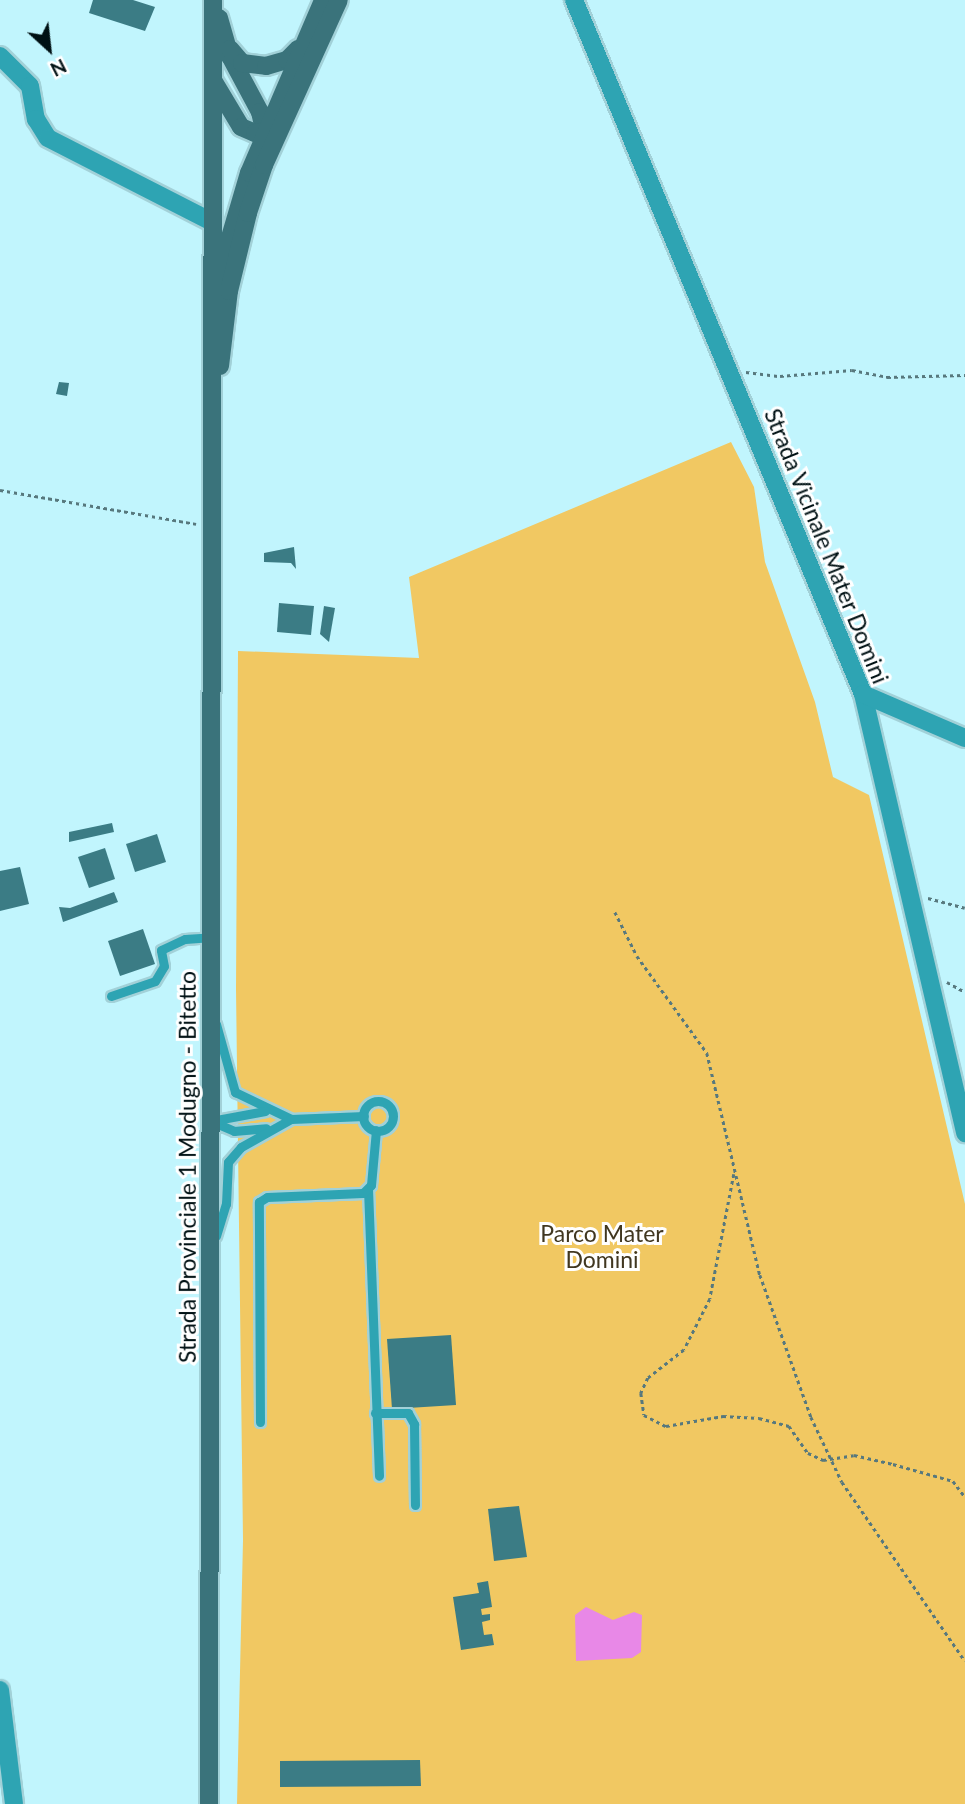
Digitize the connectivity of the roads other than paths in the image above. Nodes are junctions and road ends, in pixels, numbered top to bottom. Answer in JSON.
{"nodes":[{"id":1,"x":214,"y":0,"type":"edge"},
{"id":2,"x":323,"y":0,"type":"edge"},
{"id":3,"x":338,"y":0,"type":"edge"},
{"id":4,"x":574,"y":0,"type":"edge"},
{"id":5,"x":225,"y":40,"type":"junction"},
{"id":6,"x":305,"y":41,"type":"junction"},
{"id":7,"x":0,"y":57,"type":"edge"},
{"id":8,"x":212,"y":79,"type":"junction"},
{"id":9,"x":273,"y":129,"type":"junction"},
{"id":10,"x":210,"y":221,"type":"junction"},
{"id":11,"x":217,"y":327,"type":"junction"},
{"id":12,"x":863,"y":694,"type":"junction"},
{"id":13,"x":965,"y":738,"type":"edge"},
{"id":14,"x":212,"y":937,"type":"junction"},
{"id":15,"x":111,"y":996,"type":"dead end"},
{"id":16,"x":212,"y":1012,"type":"junction"},
{"id":17,"x":271,"y":1112,"type":"junction"},
{"id":18,"x":364,"y":1116,"type":"junction"},
{"id":19,"x":292,"y":1119,"type":"junction"},
{"id":20,"x":211,"y":1121,"type":"junction"},
{"id":21,"x":273,"y":1127,"type":"junction"},
{"id":22,"x":376,"y":1130,"type":"junction"},
{"id":23,"x":965,"y":1133,"type":"edge"},
{"id":24,"x":368,"y":1189,"type":"junction"},
{"id":25,"x":212,"y":1248,"type":"junction"},
{"id":26,"x":375,"y":1413,"type":"junction"},
{"id":27,"x":260,"y":1422,"type":"dead end"},
{"id":28,"x":379,"y":1476,"type":"dead end"},
{"id":29,"x":415,"y":1506,"type":"dead end"},
{"id":30,"x":0,"y":1689,"type":"edge"},
{"id":31,"x":14,"y":1804,"type":"edge"},
{"id":32,"x":209,"y":1804,"type":"edge"}],
"edges":[{"from":1,"to":5,"type":"main road"},
{"from":1,"to":8,"type":"main road"},
{"from":2,"to":6,"type":"main road"},
{"from":3,"to":9,"type":"main road"},
{"from":4,"to":12,"type":"street","name":"Strada Vicinale Mater Domini"},
{"from":5,"to":6,"type":"main road"},
{"from":5,"to":9,"type":"main road"},
{"from":6,"to":9,"type":"main road"},
{"from":7,"to":10,"type":"street"},
{"from":8,"to":9,"type":"main road"},
{"from":8,"to":10,"type":"main road"},
{"from":9,"to":11,"type":"main road"},
{"from":9,"to":11,"type":"main road"},
{"from":10,"to":11,"type":"main road"},
{"from":11,"to":14,"type":"main road","name":"Strada Provinciale 1 Modugno - Bitetto"},
{"from":12,"to":13,"type":"street"},
{"from":12,"to":23,"type":"street","name":"Strada Vicinale Mater Domini"},
{"from":14,"to":15,"type":"lane"},
{"from":14,"to":16,"type":"main road","name":"Strada Provinciale 1 Modugno - Bitetto"},
{"from":16,"to":17,"type":"lane"},
{"from":16,"to":20,"type":"main road","name":"Strada Provinciale 1 Modugno - Bitetto"},
{"from":17,"to":19,"type":"lane"},
{"from":17,"to":20,"type":"lane"},
{"from":18,"to":19,"type":"lane"},
{"from":18,"to":22,"type":"lane"},
{"from":18,"to":22,"type":"lane"},
{"from":19,"to":21,"type":"lane"},
{"from":20,"to":21,"type":"lane"},
{"from":20,"to":25,"type":"main road","name":"Strada Provinciale 1 Modugno - Bitetto"},
{"from":21,"to":25,"type":"lane"},
{"from":22,"to":24,"type":"lane"},
{"from":24,"to":26,"type":"lane"},
{"from":24,"to":27,"type":"lane"},
{"from":25,"to":32,"type":"main road","name":"Strada Provinciale 1 Modugno - Bitetto"},
{"from":26,"to":28,"type":"lane"},
{"from":26,"to":29,"type":"lane"},
{"from":30,"to":31,"type":"street"}]}
